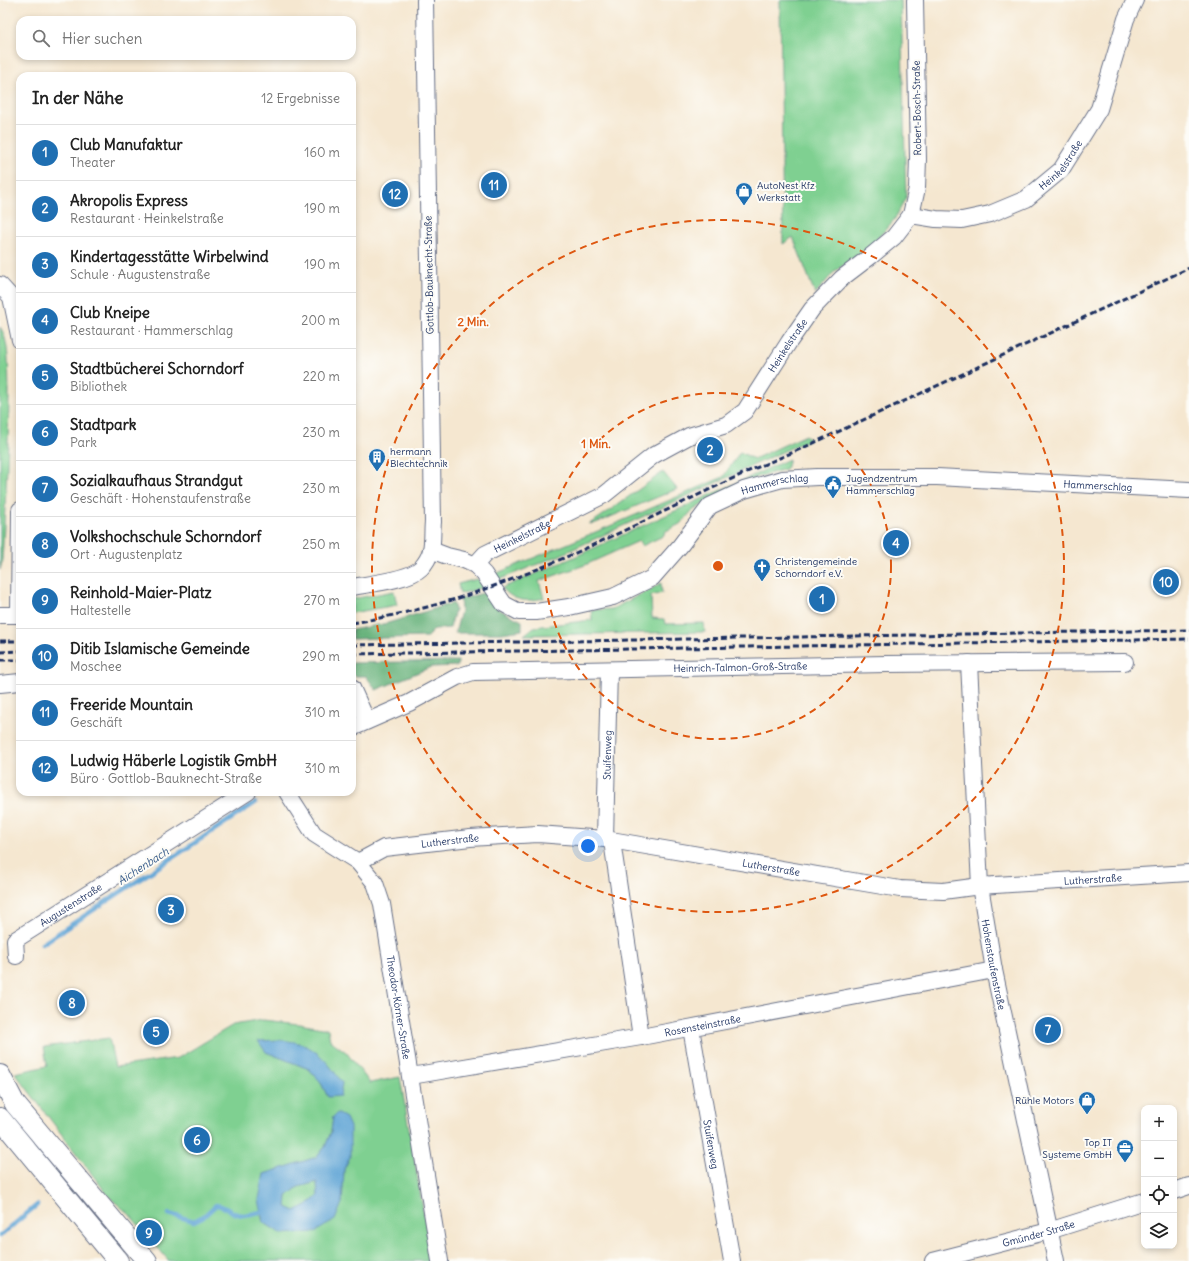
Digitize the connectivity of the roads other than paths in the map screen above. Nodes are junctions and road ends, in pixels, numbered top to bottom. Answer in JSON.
{"nodes":[{"id":1,"x":425,"y":0,"type":"edge"},
{"id":2,"x":915,"y":0,"type":"edge"},
{"id":3,"x":1135,"y":0,"type":"edge"},
{"id":4,"x":911,"y":215,"type":"junction"},
{"id":5,"x":0,"y":285,"type":"edge"},
{"id":6,"x":0,"y":307,"type":"edge"},
{"id":7,"x":16,"y":321,"type":"edge"},
{"id":8,"x":16,"y":331,"type":"edge"},
{"id":9,"x":1189,"y":490,"type":"edge"},
{"id":10,"x":431,"y":550,"type":"junction"},
{"id":11,"x":475,"y":565,"type":"junction"},
{"id":12,"x":356,"y":586,"type":"edge"},
{"id":13,"x":0,"y":614,"type":"edge"},
{"id":14,"x":16,"y":615,"type":"edge"},
{"id":15,"x":1125,"y":662,"type":"dead end"},
{"id":16,"x":969,"y":663,"type":"junction"},
{"id":17,"x":609,"y":670,"type":"junction"},
{"id":18,"x":16,"y":682,"type":"edge"},
{"id":19,"x":0,"y":684,"type":"edge"},
{"id":20,"x":356,"y":697,"type":"edge"},
{"id":21,"x":367,"y":721,"type":"junction"},
{"id":22,"x":356,"y":726,"type":"edge"},
{"id":23,"x":242,"y":796,"type":"edge"},
{"id":24,"x":290,"y":796,"type":"edge"},
{"id":25,"x":608,"y":840,"type":"junction"},
{"id":26,"x":358,"y":862,"type":"junction"},
{"id":27,"x":1189,"y":873,"type":"edge"},
{"id":28,"x":980,"y":886,"type":"junction"},
{"id":29,"x":16,"y":956,"type":"dead end"},
{"id":30,"x":994,"y":970,"type":"junction"},
{"id":31,"x":691,"y":1028,"type":"junction"},
{"id":32,"x":641,"y":1037,"type":"junction"},
{"id":33,"x":0,"y":1075,"type":"edge"},
{"id":34,"x":411,"y":1076,"type":"junction"},
{"id":35,"x":0,"y":1118,"type":"edge"},
{"id":36,"x":1189,"y":1186,"type":"edge"},
{"id":37,"x":1177,"y":1190,"type":"edge"},
{"id":38,"x":1141,"y":1202,"type":"edge"},
{"id":39,"x":1049,"y":1231,"type":"junction"},
{"id":40,"x":118,"y":1261,"type":"edge"},
{"id":41,"x":147,"y":1261,"type":"edge"},
{"id":42,"x":440,"y":1261,"type":"edge"},
{"id":43,"x":732,"y":1261,"type":"edge"},
{"id":44,"x":933,"y":1261,"type":"edge"},
{"id":45,"x":1056,"y":1261,"type":"edge"}],
"edges":[{"from":1,"to":10,"type":"street","name":"Gottlob-Bauknecht-Straße"},
{"from":2,"to":4,"type":"street","name":"Robert-Bosch-Straße"},
{"from":3,"to":4,"type":"street","name":"Heinkelstraße"},
{"from":4,"to":11,"type":"street","name":"Heinkelstraße"},
{"from":5,"to":7,"type":"street"},
{"from":6,"to":8,"type":"street"},
{"from":9,"to":11,"type":"street","name":"Hammerschlag"},
{"from":10,"to":11,"type":"street"},
{"from":10,"to":12,"type":"street"},
{"from":13,"to":14,"type":"street"},
{"from":15,"to":16,"type":"street","name":"Heinrich-Talmon-Groß-Straße"},
{"from":16,"to":17,"type":"street","name":"Heinrich-Talmon-Groß-Straße"},
{"from":16,"to":28,"type":"street","name":"Hohenstaufenstraße"},
{"from":17,"to":21,"type":"street","name":"Heinrich-Talmon-Groß-Straße"},
{"from":17,"to":25,"type":"street","name":"Stuifenweg"},
{"from":18,"to":19,"type":"street"},
{"from":20,"to":21,"type":"street"},
{"from":21,"to":22,"type":"street"},
{"from":23,"to":29,"type":"street","name":"Augustenstraße"},
{"from":24,"to":26,"type":"street","name":"Theodor-Körner-Straße"},
{"from":25,"to":26,"type":"street","name":"Lutherstraße"},
{"from":25,"to":28,"type":"street","name":"Lutherstraße"},
{"from":25,"to":32,"type":"street","name":"Stuifenweg"},
{"from":26,"to":34,"type":"street","name":"Theodor-Körner-Straße"},
{"from":27,"to":28,"type":"street","name":"Lutherstraße"},
{"from":28,"to":30,"type":"street","name":"Hohenstaufenstraße"},
{"from":30,"to":31,"type":"street","name":"Rosensteinstraße"},
{"from":30,"to":39,"type":"street","name":"Hohenstaufenstraße"},
{"from":31,"to":32,"type":"street","name":"Rosensteinstraße"},
{"from":31,"to":43,"type":"street","name":"Stuifenweg"},
{"from":32,"to":34,"type":"street","name":"Rosensteinstraße"},
{"from":33,"to":41,"type":"main road"},
{"from":34,"to":42,"type":"street","name":"Theodor-Körner-Straße"},
{"from":35,"to":40,"type":"main road"},
{"from":36,"to":37,"type":"street"},
{"from":38,"to":39,"type":"street","name":"Gmünder Straße"},
{"from":39,"to":44,"type":"street","name":"Gmünder Straße"},
{"from":39,"to":45,"type":"street","name":"Hohenstaufenstraße"}]}
